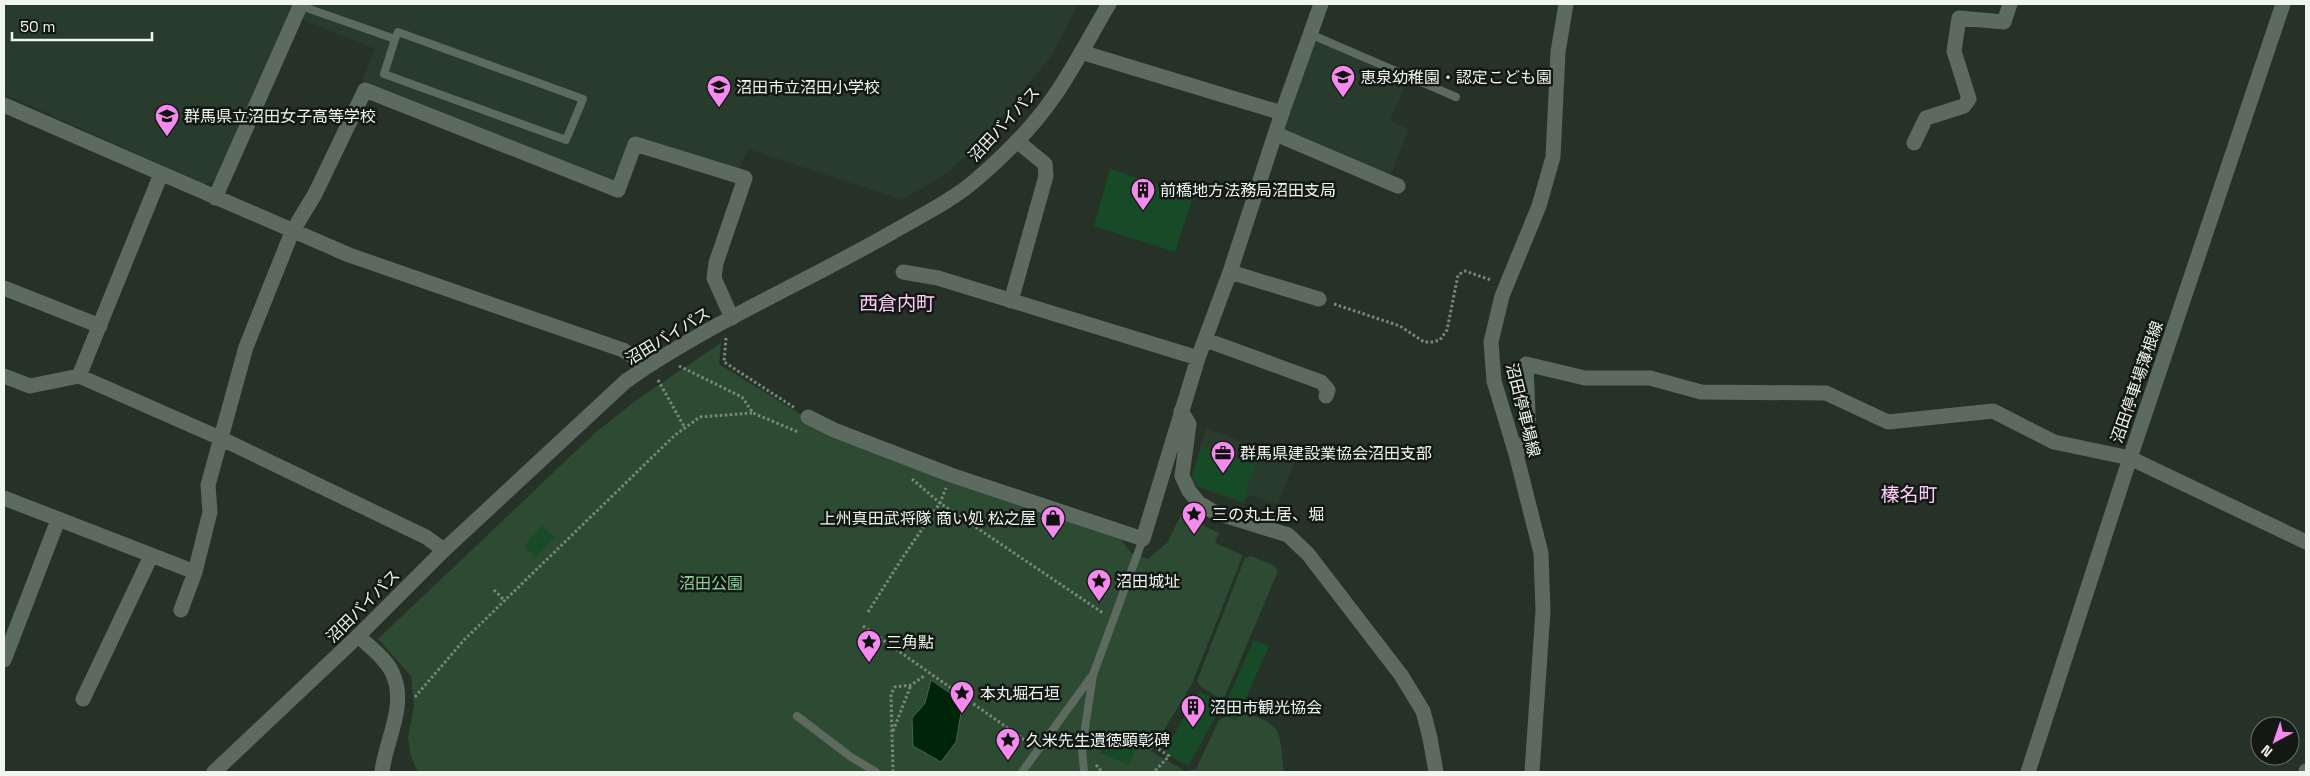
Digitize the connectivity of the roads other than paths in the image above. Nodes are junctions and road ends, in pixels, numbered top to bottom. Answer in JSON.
{"nodes":[{"id":1,"x":1109,"y":4,"type":"edge"},
{"id":2,"x":1321,"y":4,"type":"edge"},
{"id":3,"x":1566,"y":4,"type":"edge"},
{"id":4,"x":2010,"y":4,"type":"edge"},
{"id":5,"x":2283,"y":4,"type":"edge"},
{"id":6,"x":301,"y":5,"type":"edge"},
{"id":7,"x":1310,"y":34,"type":"junction"},
{"id":8,"x":395,"y":39,"type":"junction"},
{"id":9,"x":1081,"y":52,"type":"junction"},
{"id":10,"x":1456,"y":97,"type":"dead end"},
{"id":11,"x":4,"y":105,"type":"edge"},
{"id":12,"x":1282,"y":113,"type":"junction"},
{"id":13,"x":1276,"y":134,"type":"junction"},
{"id":14,"x":1017,"y":141,"type":"junction"},
{"id":15,"x":1914,"y":144,"type":"dead end"},
{"id":16,"x":161,"y":174,"type":"junction"},
{"id":17,"x":1398,"y":186,"type":"dead end"},
{"id":18,"x":215,"y":198,"type":"junction"},
{"id":19,"x":292,"y":232,"type":"junction"},
{"id":20,"x":903,"y":272,"type":"dead end"},
{"id":21,"x":1230,"y":272,"type":"junction"},
{"id":22,"x":4,"y":288,"type":"edge"},
{"id":23,"x":1319,"y":299,"type":"road end"},
{"id":24,"x":1011,"y":301,"type":"junction"},
{"id":25,"x":732,"y":318,"type":"junction"},
{"id":26,"x":100,"y":326,"type":"junction"},
{"id":27,"x":1206,"y":340,"type":"junction"},
{"id":28,"x":1198,"y":358,"type":"junction"},
{"id":29,"x":647,"y":366,"type":"junction"},
{"id":30,"x":4,"y":376,"type":"edge"},
{"id":31,"x":79,"y":376,"type":"junction"},
{"id":32,"x":1326,"y":396,"type":"dead end"},
{"id":33,"x":1181,"y":411,"type":"junction"},
{"id":34,"x":808,"y":417,"type":"road end"},
{"id":35,"x":220,"y":438,"type":"junction"},
{"id":36,"x":1516,"y":454,"type":"junction"},
{"id":37,"x":2130,"y":458,"type":"junction"},
{"id":38,"x":4,"y":498,"type":"edge"},
{"id":39,"x":58,"y":520,"type":"junction"},
{"id":40,"x":1143,"y":539,"type":"junction"},
{"id":41,"x":2306,"y":542,"type":"edge"},
{"id":42,"x":444,"y":550,"type":"junction"},
{"id":43,"x":151,"y":556,"type":"junction"},
{"id":44,"x":196,"y":572,"type":"junction"},
{"id":45,"x":181,"y":610,"type":"dead end"},
{"id":46,"x":358,"y":636,"type":"junction"},
{"id":47,"x":4,"y":660,"type":"edge"},
{"id":48,"x":1092,"y":675,"type":"junction"},
{"id":49,"x":83,"y":699,"type":"dead end"},
{"id":50,"x":797,"y":716,"type":"dead end"},
{"id":51,"x":214,"y":772,"type":"edge"},
{"id":52,"x":382,"y":772,"type":"edge"},
{"id":53,"x":876,"y":772,"type":"edge"},
{"id":54,"x":1022,"y":772,"type":"edge"},
{"id":55,"x":1084,"y":772,"type":"edge"},
{"id":56,"x":1436,"y":772,"type":"edge"},
{"id":57,"x":1532,"y":772,"type":"edge"},
{"id":58,"x":2028,"y":772,"type":"edge"}],
"edges":[{"from":1,"to":9,"type":"street","name":"沼田バイパス"},
{"from":2,"to":7,"type":"street"},
{"from":3,"to":36,"type":"street","name":"沼田停車場線"},
{"from":4,"to":15,"type":"street"},
{"from":5,"to":37,"type":"street","name":"沼田停車場薄根線"},
{"from":6,"to":8,"type":"lane"},
{"from":6,"to":18,"type":"street"},
{"from":7,"to":10,"type":"lane"},
{"from":7,"to":12,"type":"street"},
{"from":8,"to":8,"type":"lane"},
{"from":9,"to":12,"type":"street"},
{"from":9,"to":14,"type":"street","name":"沼田バイパス"},
{"from":11,"to":16,"type":"street"},
{"from":12,"to":13,"type":"street"},
{"from":13,"to":17,"type":"street"},
{"from":13,"to":21,"type":"street"},
{"from":14,"to":24,"type":"street"},
{"from":14,"to":25,"type":"street","name":"沼田バイパス"},
{"from":16,"to":18,"type":"street"},
{"from":16,"to":26,"type":"street"},
{"from":18,"to":19,"type":"street"},
{"from":19,"to":25,"type":"street"},
{"from":19,"to":29,"type":"street"},
{"from":19,"to":35,"type":"street"},
{"from":20,"to":24,"type":"street"},
{"from":21,"to":23,"type":"street"},
{"from":21,"to":27,"type":"street"},
{"from":22,"to":26,"type":"street"},
{"from":24,"to":28,"type":"street"},
{"from":25,"to":29,"type":"street","name":"沼田バイパス"},
{"from":26,"to":31,"type":"street"},
{"from":27,"to":28,"type":"street"},
{"from":27,"to":32,"type":"street"},
{"from":28,"to":33,"type":"street"},
{"from":29,"to":42,"type":"street","name":"沼田バイパス"},
{"from":30,"to":31,"type":"street"},
{"from":31,"to":35,"type":"street"},
{"from":33,"to":40,"type":"street"},
{"from":33,"to":56,"type":"street"},
{"from":34,"to":40,"type":"street"},
{"from":35,"to":42,"type":"street"},
{"from":35,"to":44,"type":"street"},
{"from":36,"to":37,"type":"street"},
{"from":36,"to":57,"type":"street","name":"沼田停車場線"},
{"from":37,"to":41,"type":"street"},
{"from":37,"to":58,"type":"street","name":"沼田停車場薄根線"},
{"from":38,"to":39,"type":"street"},
{"from":39,"to":43,"type":"street"},
{"from":39,"to":47,"type":"street"},
{"from":40,"to":48,"type":"lane"},
{"from":42,"to":46,"type":"street","name":"沼田バイパス"},
{"from":43,"to":44,"type":"street"},
{"from":43,"to":49,"type":"street"},
{"from":44,"to":45,"type":"street"},
{"from":46,"to":51,"type":"street","name":"沼田バイパス"},
{"from":46,"to":52,"type":"street"},
{"from":48,"to":54,"type":"lane"},
{"from":48,"to":55,"type":"lane"},
{"from":50,"to":53,"type":"lane"}]}
